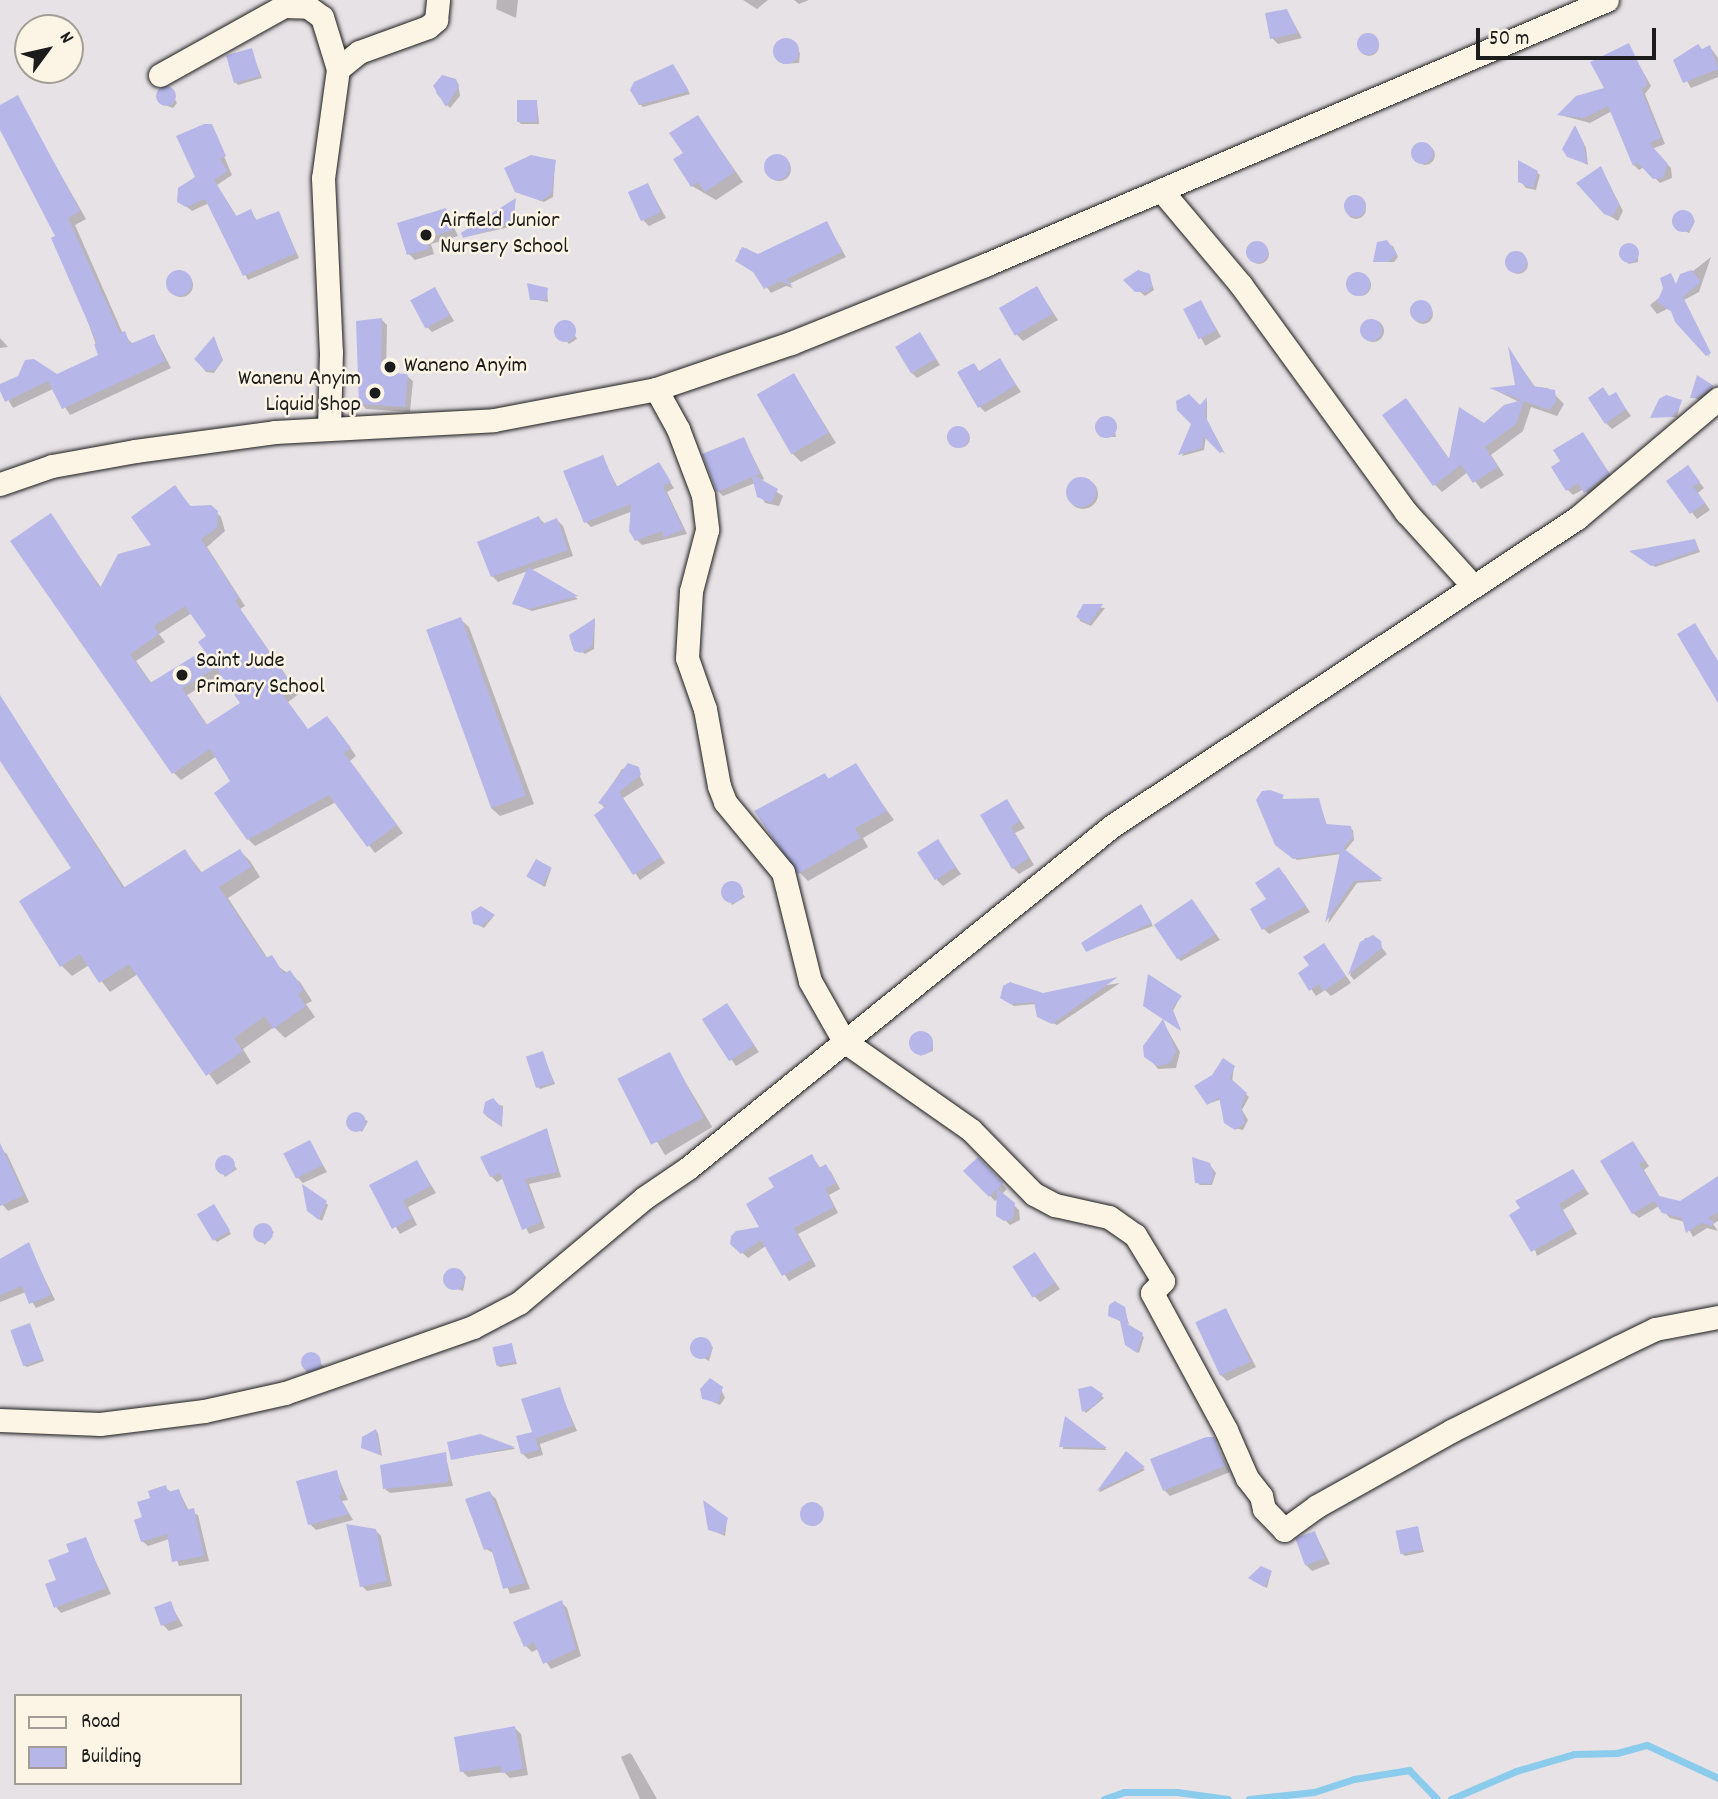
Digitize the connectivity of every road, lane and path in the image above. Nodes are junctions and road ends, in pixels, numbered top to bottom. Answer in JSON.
{"nodes":[{"id":1,"x":438,"y":0,"type":"edge"},
{"id":2,"x":1607,"y":0,"type":"edge"},
{"id":3,"x":338,"y":69,"type":"junction"},
{"id":4,"x":160,"y":75,"type":"dead end"},
{"id":5,"x":1161,"y":190,"type":"junction"},
{"id":6,"x":656,"y":389,"type":"junction"},
{"id":7,"x":1718,"y":399,"type":"edge"},
{"id":8,"x":329,"y":428,"type":"junction"},
{"id":9,"x":0,"y":484,"type":"edge"},
{"id":10,"x":1473,"y":586,"type":"junction"},
{"id":11,"x":844,"y":1041,"type":"junction"},
{"id":12,"x":1718,"y":1317,"type":"edge"},
{"id":13,"x":0,"y":1420,"type":"edge"}],
"edges":[{"from":1,"to":3,"type":"street"},
{"from":2,"to":5,"type":"street"},
{"from":3,"to":4,"type":"street"},
{"from":3,"to":8,"type":"street"},
{"from":5,"to":6,"type":"street"},
{"from":5,"to":10,"type":"street"},
{"from":6,"to":8,"type":"street"},
{"from":6,"to":11,"type":"street"},
{"from":7,"to":10,"type":"street"},
{"from":8,"to":9,"type":"street"},
{"from":10,"to":11,"type":"street"},
{"from":11,"to":12,"type":"street"},
{"from":11,"to":13,"type":"street"}]}
